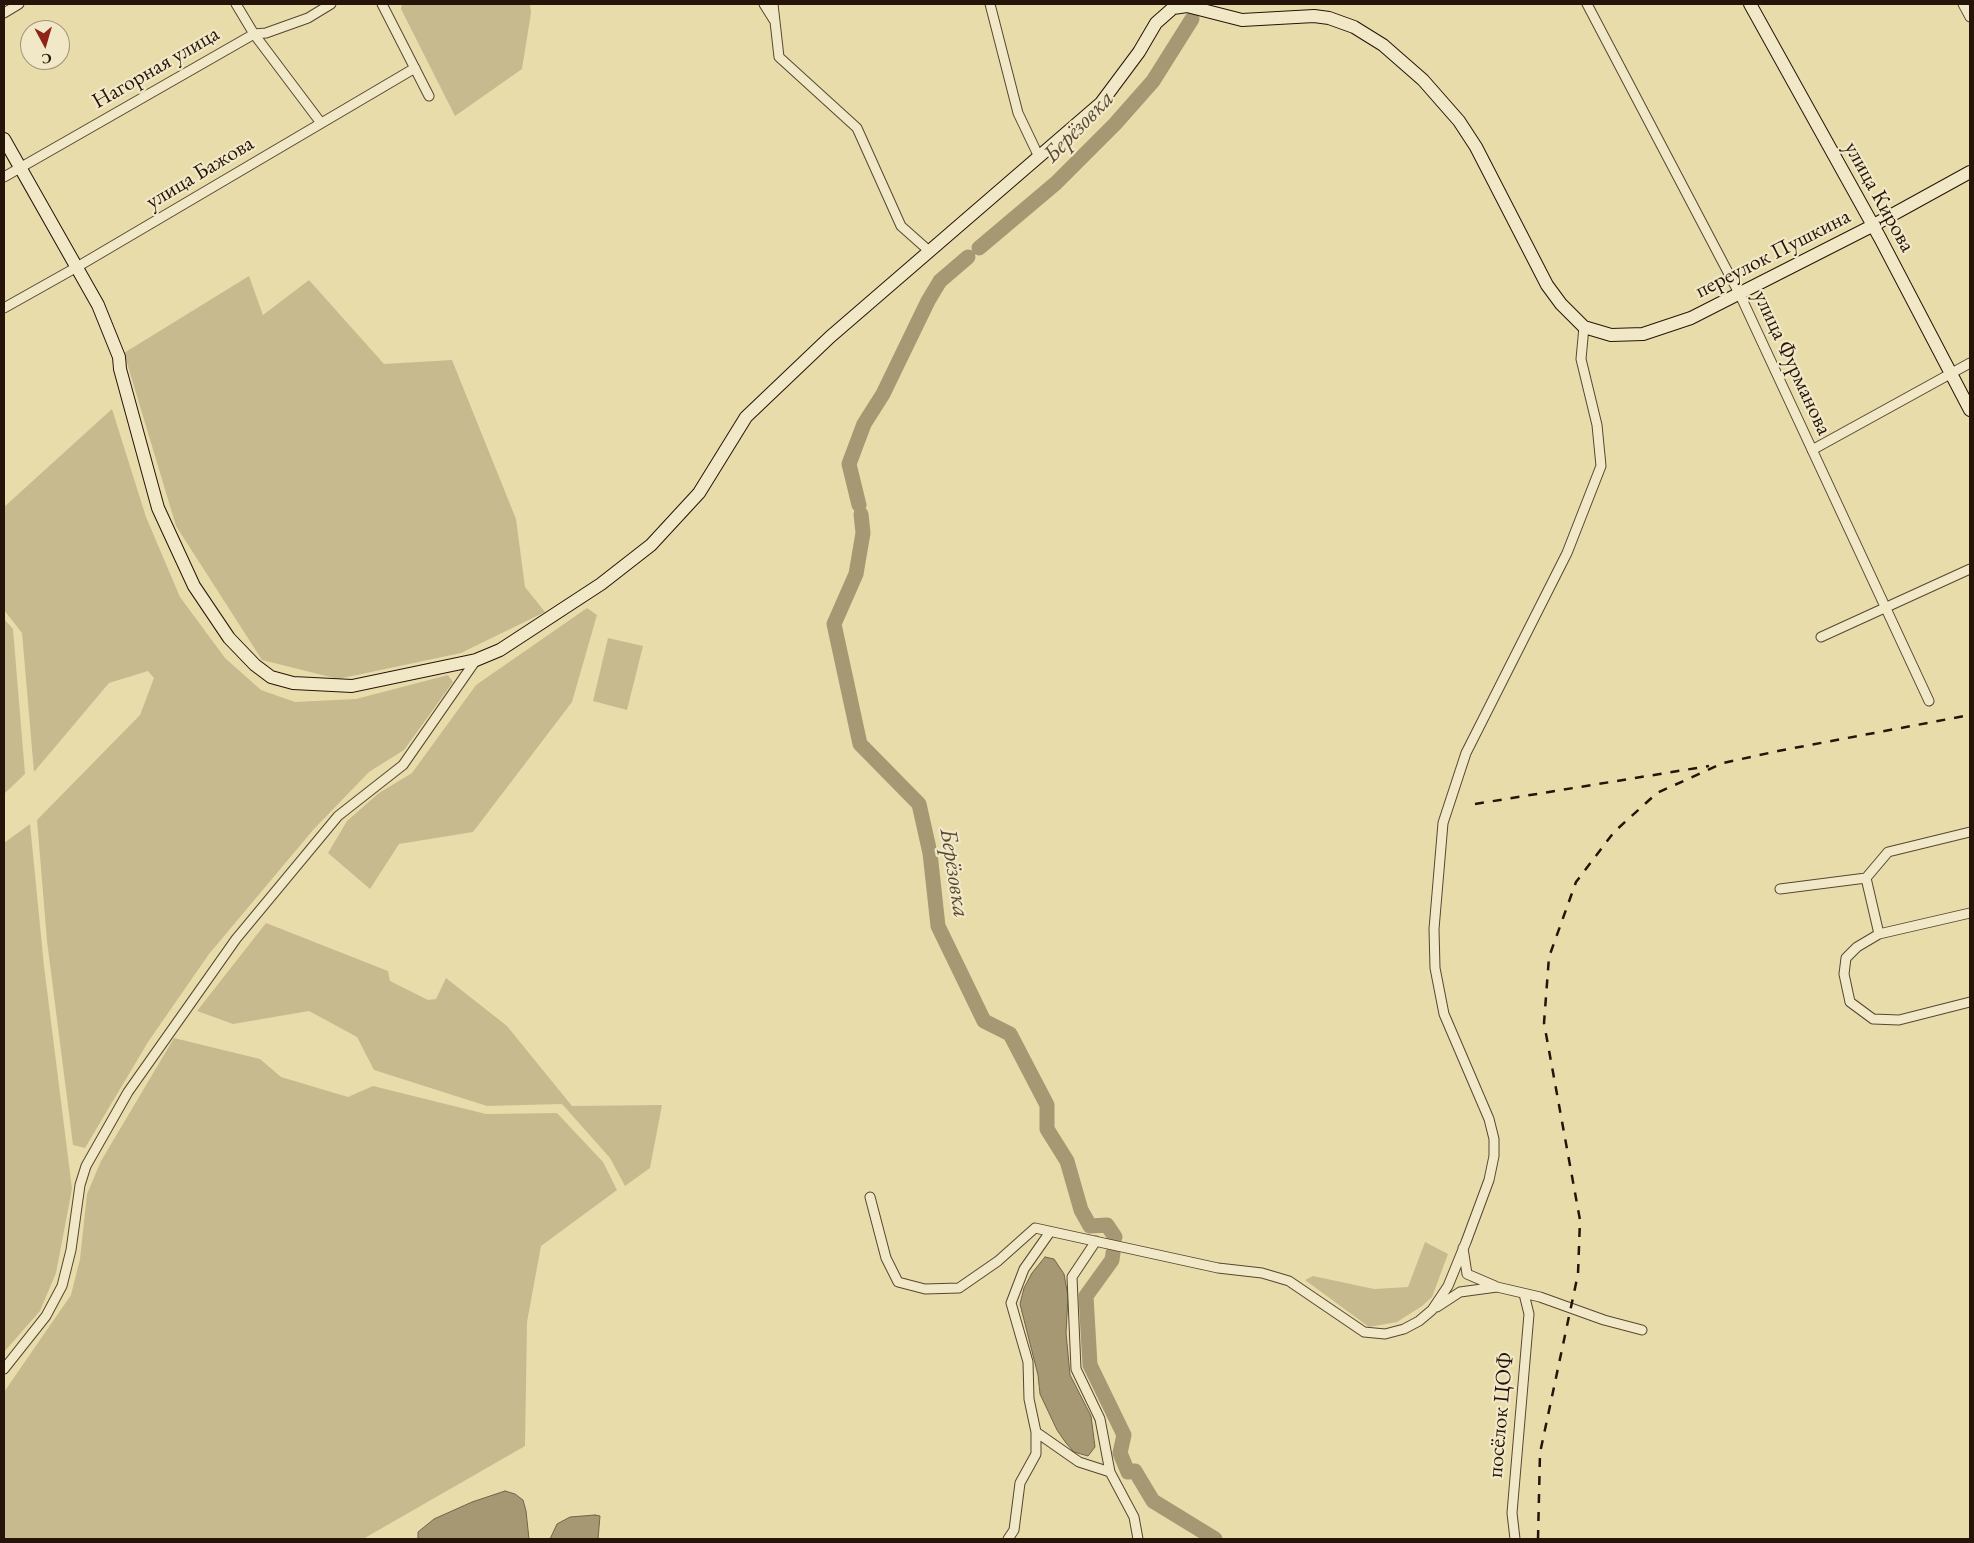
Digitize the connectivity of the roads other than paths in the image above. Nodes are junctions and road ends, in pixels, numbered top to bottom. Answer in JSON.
{"nodes":[{"id":1,"x":19,"y":4,"type":"edge"},
{"id":2,"x":236,"y":4,"type":"edge"},
{"id":3,"x":331,"y":4,"type":"edge"},
{"id":4,"x":382,"y":4,"type":"edge"},
{"id":5,"x":764,"y":4,"type":"edge"},
{"id":6,"x":774,"y":4,"type":"edge"},
{"id":7,"x":990,"y":4,"type":"edge"},
{"id":8,"x":1587,"y":4,"type":"edge"},
{"id":9,"x":1750,"y":4,"type":"edge"},
{"id":10,"x":1963,"y":4,"type":"edge"},
{"id":11,"x":1172,"y":6,"type":"edge"},
{"id":12,"x":4,"y":13,"type":"edge"},
{"id":13,"x":1970,"y":17,"type":"edge"},
{"id":14,"x":774,"y":20,"type":"junction"},
{"id":15,"x":254,"y":34,"type":"junction"},
{"id":16,"x":415,"y":68,"type":"junction"},
{"id":17,"x":429,"y":96,"type":"dead end"},
{"id":18,"x":321,"y":122,"type":"junction"},
{"id":19,"x":4,"y":139,"type":"edge"},
{"id":20,"x":1039,"y":157,"type":"junction"},
{"id":21,"x":19,"y":167,"type":"junction"},
{"id":22,"x":1970,"y":172,"type":"edge"},
{"id":23,"x":4,"y":177,"type":"edge"},
{"id":24,"x":1872,"y":226,"type":"junction"},
{"id":25,"x":928,"y":250,"type":"junction"},
{"id":26,"x":77,"y":268,"type":"junction"},
{"id":27,"x":1738,"y":293,"type":"junction"},
{"id":28,"x":4,"y":308,"type":"edge"},
{"id":29,"x":1584,"y":327,"type":"junction"},
{"id":30,"x":1970,"y":363,"type":"edge"},
{"id":31,"x":1951,"y":374,"type":"junction"},
{"id":32,"x":1970,"y":410,"type":"edge"},
{"id":33,"x":1812,"y":450,"type":"junction"},
{"id":34,"x":1970,"y":569,"type":"edge"},
{"id":35,"x":1886,"y":609,"type":"junction"},
{"id":36,"x":1821,"y":637,"type":"dead end"},
{"id":37,"x":476,"y":660,"type":"junction"},
{"id":38,"x":1930,"y":701,"type":"dead end"},
{"id":39,"x":1970,"y":832,"type":"edge"},
{"id":40,"x":1866,"y":878,"type":"junction"},
{"id":41,"x":1780,"y":889,"type":"dead end"},
{"id":42,"x":1970,"y":913,"type":"edge"},
{"id":43,"x":1879,"y":934,"type":"junction"},
{"id":44,"x":1970,"y":1002,"type":"edge"},
{"id":45,"x":870,"y":1197,"type":"dead end"},
{"id":46,"x":1050,"y":1232,"type":"junction"},
{"id":47,"x":1096,"y":1241,"type":"junction"},
{"id":48,"x":1463,"y":1248,"type":"junction"},
{"id":49,"x":1497,"y":1287,"type":"junction"},
{"id":50,"x":1524,"y":1294,"type":"junction"},
{"id":51,"x":1432,"y":1310,"type":"junction"},
{"id":52,"x":1642,"y":1330,"type":"dead end"},
{"id":53,"x":4,"y":1369,"type":"edge"},
{"id":54,"x":1036,"y":1432,"type":"junction"},
{"id":55,"x":1110,"y":1472,"type":"junction"},
{"id":56,"x":1008,"y":1539,"type":"edge"},
{"id":57,"x":1138,"y":1539,"type":"edge"},
{"id":58,"x":1515,"y":1539,"type":"edge"}],
"edges":[{"from":1,"to":12,"type":"street"},
{"from":2,"to":15,"type":"street"},
{"from":3,"to":15,"type":"street","name":"Нагорная улица"},
{"from":4,"to":16,"type":"street"},
{"from":5,"to":14,"type":"street"},
{"from":6,"to":14,"type":"street"},
{"from":7,"to":20,"type":"street"},
{"from":8,"to":27,"type":"street","name":"улица Фурманова"},
{"from":9,"to":24,"type":"street","name":"улица Кирова"},
{"from":10,"to":13,"type":"street"},
{"from":11,"to":20,"type":"street"},
{"from":11,"to":29,"type":"street"},
{"from":14,"to":25,"type":"street"},
{"from":15,"to":18,"type":"street"},
{"from":15,"to":21,"type":"street","name":"Нагорная улица"},
{"from":16,"to":17,"type":"street"},
{"from":16,"to":18,"type":"street","name":"улица Бажова"},
{"from":18,"to":26,"type":"street","name":"улица Бажова"},
{"from":19,"to":21,"type":"street"},
{"from":20,"to":25,"type":"street"},
{"from":21,"to":23,"type":"street","name":"Нагорная улица"},
{"from":21,"to":26,"type":"street"},
{"from":22,"to":24,"type":"street","name":"переулок Пушкина"},
{"from":24,"to":27,"type":"street","name":"переулок Пушкина"},
{"from":24,"to":31,"type":"street","name":"улица Кирова"},
{"from":25,"to":37,"type":"street"},
{"from":26,"to":28,"type":"street","name":"улица Бажова"},
{"from":26,"to":37,"type":"street"},
{"from":27,"to":29,"type":"street","name":"переулок Пушкина"},
{"from":27,"to":33,"type":"street","name":"улица Фурманова"},
{"from":29,"to":48,"type":"street"},
{"from":30,"to":31,"type":"street"},
{"from":31,"to":32,"type":"street","name":"улица Кирова"},
{"from":31,"to":33,"type":"street"},
{"from":33,"to":35,"type":"street","name":"улица Фурманова"},
{"from":34,"to":35,"type":"street"},
{"from":35,"to":36,"type":"street"},
{"from":35,"to":38,"type":"street","name":"улица Фурманова"},
{"from":37,"to":53,"type":"street"},
{"from":39,"to":40,"type":"street"},
{"from":40,"to":41,"type":"street"},
{"from":40,"to":43,"type":"street"},
{"from":42,"to":43,"type":"street"},
{"from":43,"to":44,"type":"street"},
{"from":45,"to":46,"type":"street"},
{"from":46,"to":47,"type":"street"},
{"from":46,"to":54,"type":"street"},
{"from":47,"to":51,"type":"street"},
{"from":47,"to":55,"type":"street"},
{"from":48,"to":49,"type":"street"},
{"from":48,"to":51,"type":"street"},
{"from":49,"to":50,"type":"street"},
{"from":49,"to":51,"type":"street"},
{"from":50,"to":52,"type":"street"},
{"from":50,"to":58,"type":"street","name":"посёлок ЦОФ"},
{"from":54,"to":55,"type":"street"},
{"from":54,"to":56,"type":"street"},
{"from":55,"to":57,"type":"street"}]}
